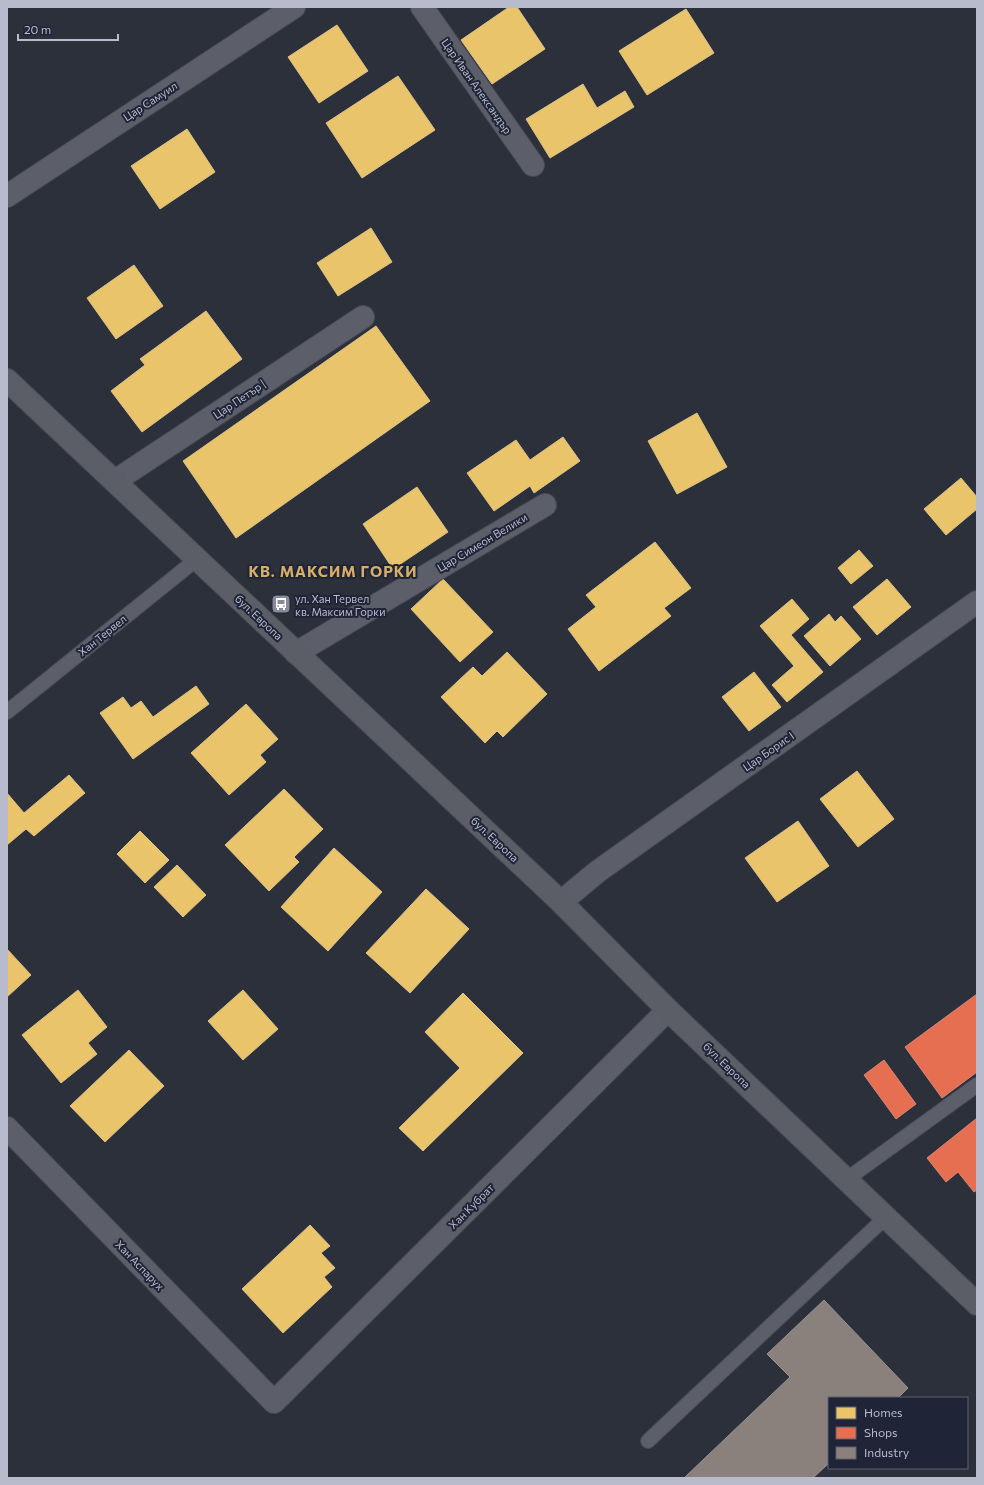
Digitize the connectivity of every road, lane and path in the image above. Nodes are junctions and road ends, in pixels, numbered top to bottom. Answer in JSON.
{"nodes":[{"id":1,"x":294,"y":7,"type":"edge"},
{"id":2,"x":422,"y":7,"type":"edge"},
{"id":3,"x":533,"y":165,"type":"dead end"},
{"id":4,"x":7,"y":196,"type":"edge"},
{"id":5,"x":362,"y":317,"type":"dead end"},
{"id":6,"x":7,"y":380,"type":"edge"},
{"id":7,"x":115,"y":481,"type":"junction"},
{"id":8,"x":545,"y":505,"type":"dead end"},
{"id":9,"x":197,"y":559,"type":"junction"},
{"id":10,"x":977,"y":602,"type":"edge"},
{"id":11,"x":296,"y":652,"type":"junction"},
{"id":12,"x":7,"y":712,"type":"edge"},
{"id":13,"x":561,"y":902,"type":"junction"},
{"id":14,"x":668,"y":1010,"type":"junction"},
{"id":15,"x":977,"y":1085,"type":"edge"},
{"id":16,"x":7,"y":1128,"type":"edge"},
{"id":17,"x":847,"y":1179,"type":"junction"},
{"id":18,"x":886,"y":1217,"type":"junction"},
{"id":19,"x":977,"y":1304,"type":"edge"},
{"id":20,"x":274,"y":1402,"type":"joint"},
{"id":21,"x":648,"y":1441,"type":"dead end"}],
"edges":[{"from":1,"to":4,"type":"street","name":"Цар Самуил"},
{"from":2,"to":3,"type":"street","name":"Цар Иван Александър"},
{"from":5,"to":7,"type":"street","name":"Цар Петър |"},
{"from":6,"to":7,"type":"street","name":"бул. Европа"},
{"from":7,"to":9,"type":"street","name":"бул. Европа"},
{"from":8,"to":11,"type":"street","name":"Цар Симеон Велики"},
{"from":9,"to":11,"type":"street","name":"бул. Европа"},
{"from":9,"to":12,"type":"lane","name":"Хан Тервел"},
{"from":10,"to":13,"type":"street","name":"Цар Борис I"},
{"from":11,"to":13,"type":"street","name":"бул. Европа"},
{"from":13,"to":14,"type":"street","name":"бул. Европа"},
{"from":14,"to":17,"type":"street","name":"бул. Европа"},
{"from":14,"to":20,"type":"street","name":"Хан Кубрат"},
{"from":15,"to":17,"type":"lane"},
{"from":16,"to":20,"type":"street","name":"Хан Аспарух"},
{"from":17,"to":18,"type":"street","name":"бул. Европа"},
{"from":18,"to":19,"type":"street","name":"бул. Европа"},
{"from":18,"to":21,"type":"lane"}]}
